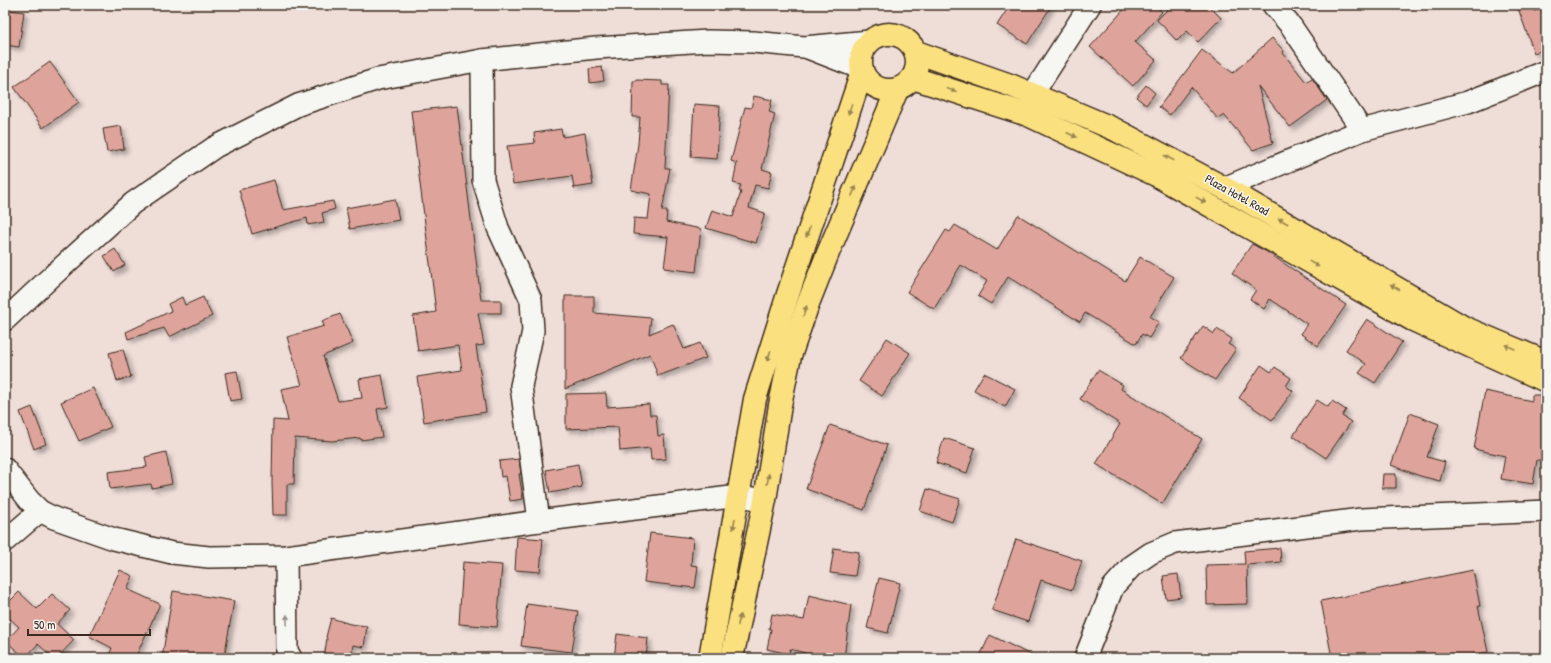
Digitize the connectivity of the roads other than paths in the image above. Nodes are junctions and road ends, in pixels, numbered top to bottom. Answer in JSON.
{"nodes":[{"id":1,"x":1090,"y":5,"type":"edge"},
{"id":2,"x":1273,"y":5,"type":"edge"},
{"id":3,"x":870,"y":41,"type":"junction"},
{"id":4,"x":804,"y":46,"type":"junction"},
{"id":5,"x":916,"y":52,"type":"junction"},
{"id":6,"x":482,"y":60,"type":"junction"},
{"id":7,"x":862,"y":71,"type":"junction"},
{"id":8,"x":1546,"y":71,"type":"edge"},
{"id":9,"x":905,"y":84,"type":"junction"},
{"id":10,"x":1032,"y":94,"type":"junction"},
{"id":11,"x":1362,"y":130,"type":"junction"},
{"id":12,"x":1224,"y":188,"type":"junction"},
{"id":13,"x":5,"y":320,"type":"edge"},
{"id":14,"x":1546,"y":362,"type":"edge"},
{"id":15,"x":1546,"y":381,"type":"edge"},
{"id":16,"x":5,"y":470,"type":"edge"},
{"id":17,"x":739,"y":496,"type":"junction"},
{"id":18,"x":765,"y":500,"type":"junction"},
{"id":19,"x":1546,"y":510,"type":"edge"},
{"id":20,"x":40,"y":511,"type":"junction"},
{"id":21,"x":539,"y":521,"type":"junction"},
{"id":22,"x":5,"y":541,"type":"edge"},
{"id":23,"x":286,"y":556,"type":"junction"},
{"id":24,"x":291,"y":658,"type":"edge"},
{"id":25,"x":710,"y":658,"type":"edge"},
{"id":26,"x":732,"y":658,"type":"edge"},
{"id":27,"x":1085,"y":658,"type":"edge"}],
"edges":[{"from":1,"to":10,"type":"street"},
{"from":2,"to":11,"type":"street"},
{"from":3,"to":4,"type":"street"},
{"from":3,"to":5,"type":"main road"},
{"from":3,"to":7,"type":"main road"},
{"from":4,"to":6,"type":"street"},
{"from":4,"to":7,"type":"street"},
{"from":5,"to":9,"type":"main road"},
{"from":5,"to":10,"type":"main road","name":"Plaza Hotel Road"},
{"from":6,"to":13,"type":"street"},
{"from":6,"to":21,"type":"street"},
{"from":7,"to":9,"type":"main road"},
{"from":7,"to":17,"type":"main road","one_way":true},
{"from":8,"to":11,"type":"street"},
{"from":9,"to":15,"type":"main road","name":"Plaza Hotel Road","one_way":true},
{"from":18,"to":9,"type":"main road","one_way":true},
{"from":12,"to":10,"type":"main road","name":"Plaza Hotel Road","one_way":true},
{"from":11,"to":12,"type":"street"},
{"from":14,"to":12,"type":"main road","name":"Plaza Hotel Road","one_way":true},
{"from":16,"to":20,"type":"street"},
{"from":17,"to":18,"type":"street"},
{"from":17,"to":21,"type":"street"},
{"from":17,"to":25,"type":"main road","one_way":true},
{"from":26,"to":18,"type":"main road","one_way":true},
{"from":19,"to":27,"type":"street"},
{"from":20,"to":22,"type":"street"},
{"from":20,"to":23,"type":"street"},
{"from":21,"to":23,"type":"street"},
{"from":24,"to":23,"type":"street","one_way":true}]}
